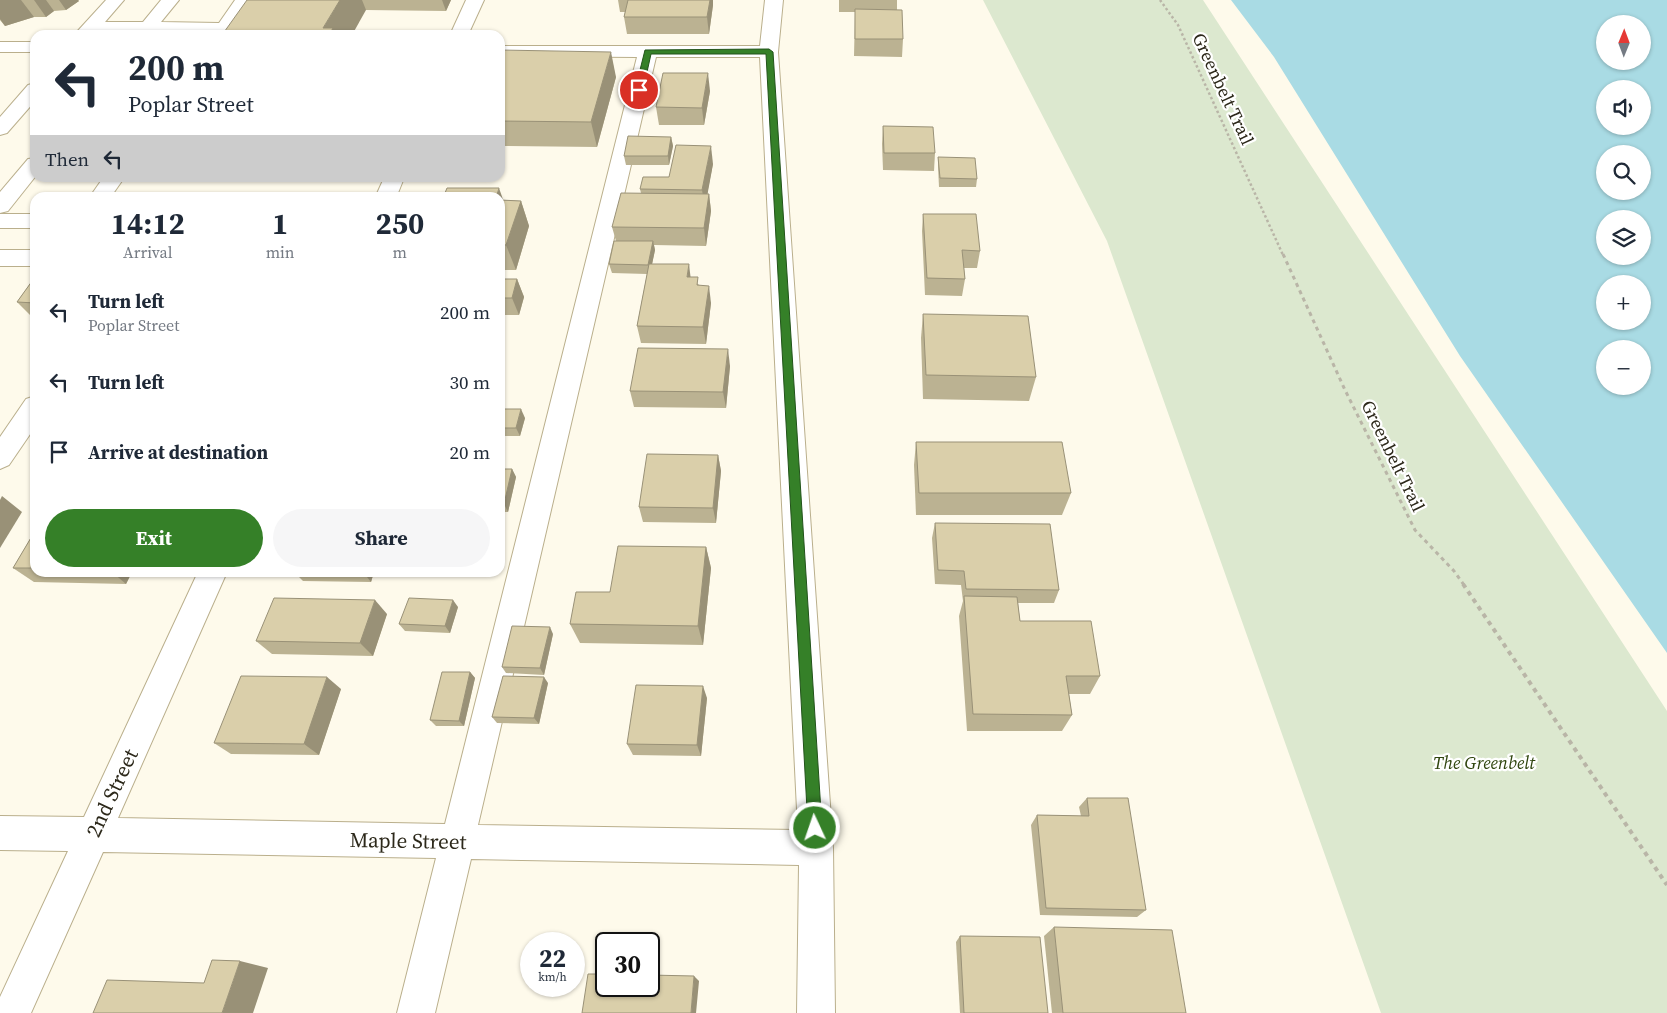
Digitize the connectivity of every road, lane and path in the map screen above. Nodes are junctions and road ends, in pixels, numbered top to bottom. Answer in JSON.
{"nodes":[{"id":1,"x":115,"y":0,"type":"edge"},
{"id":2,"x":170,"y":0,"type":"edge"},
{"id":3,"x":244,"y":0,"type":"edge"},
{"id":4,"x":475,"y":0,"type":"edge"},
{"id":5,"x":774,"y":0,"type":"edge"},
{"id":6,"x":1160,"y":0,"type":"edge"},
{"id":7,"x":88,"y":30,"type":"edge"},
{"id":8,"x":146,"y":30,"type":"edge"},
{"id":9,"x":223,"y":30,"type":"edge"},
{"id":10,"x":461,"y":30,"type":"edge"},
{"id":11,"x":0,"y":47,"type":"edge"},
{"id":12,"x":30,"y":47,"type":"edge"},
{"id":13,"x":505,"y":51,"type":"edge"},
{"id":14,"x":648,"y":51,"type":"junction"},
{"id":15,"x":769,"y":52,"type":"junction"},
{"id":16,"x":30,"y":95,"type":"edge"},
{"id":17,"x":0,"y":129,"type":"edge"},
{"id":18,"x":30,"y":170,"type":"edge"},
{"id":19,"x":0,"y":206,"type":"edge"},
{"id":20,"x":0,"y":221,"type":"edge"},
{"id":21,"x":30,"y":221,"type":"edge"},
{"id":22,"x":0,"y":258,"type":"edge"},
{"id":23,"x":30,"y":258,"type":"edge"},
{"id":24,"x":30,"y":413,"type":"edge"},
{"id":25,"x":0,"y":458,"type":"edge"},
{"id":26,"x":211,"y":577,"type":"edge"},
{"id":27,"x":0,"y":833,"type":"edge"},
{"id":28,"x":93,"y":835,"type":"junction"},
{"id":29,"x":458,"y":842,"type":"junction"},
{"id":30,"x":816,"y":848,"type":"junction"},
{"id":31,"x":1667,"y":885,"type":"edge"},
{"id":32,"x":12,"y":1013,"type":"edge"},
{"id":33,"x":416,"y":1013,"type":"edge"},
{"id":34,"x":816,"y":1013,"type":"edge"}],
"edges":[{"from":1,"to":7,"type":"street"},
{"from":2,"to":8,"type":"street"},
{"from":3,"to":9,"type":"street"},
{"from":4,"to":10,"type":"street"},
{"from":5,"to":15,"type":"street"},
{"from":6,"to":31,"type":"path","name":"Greenbelt Trail"},
{"from":11,"to":12,"type":"street"},
{"from":13,"to":14,"type":"street"},
{"from":14,"to":15,"type":"street"},
{"from":14,"to":29,"type":"street"},
{"from":15,"to":30,"type":"street"},
{"from":16,"to":17,"type":"street"},
{"from":18,"to":19,"type":"street"},
{"from":20,"to":21,"type":"street"},
{"from":22,"to":23,"type":"street"},
{"from":24,"to":25,"type":"street"},
{"from":26,"to":28,"type":"street","name":"2nd Street"},
{"from":27,"to":28,"type":"street","name":"Maple Street"},
{"from":28,"to":29,"type":"street","name":"Maple Street"},
{"from":28,"to":32,"type":"street","name":"2nd Street"},
{"from":29,"to":30,"type":"street","name":"Maple Street"},
{"from":29,"to":33,"type":"street"},
{"from":30,"to":34,"type":"street"}]}
